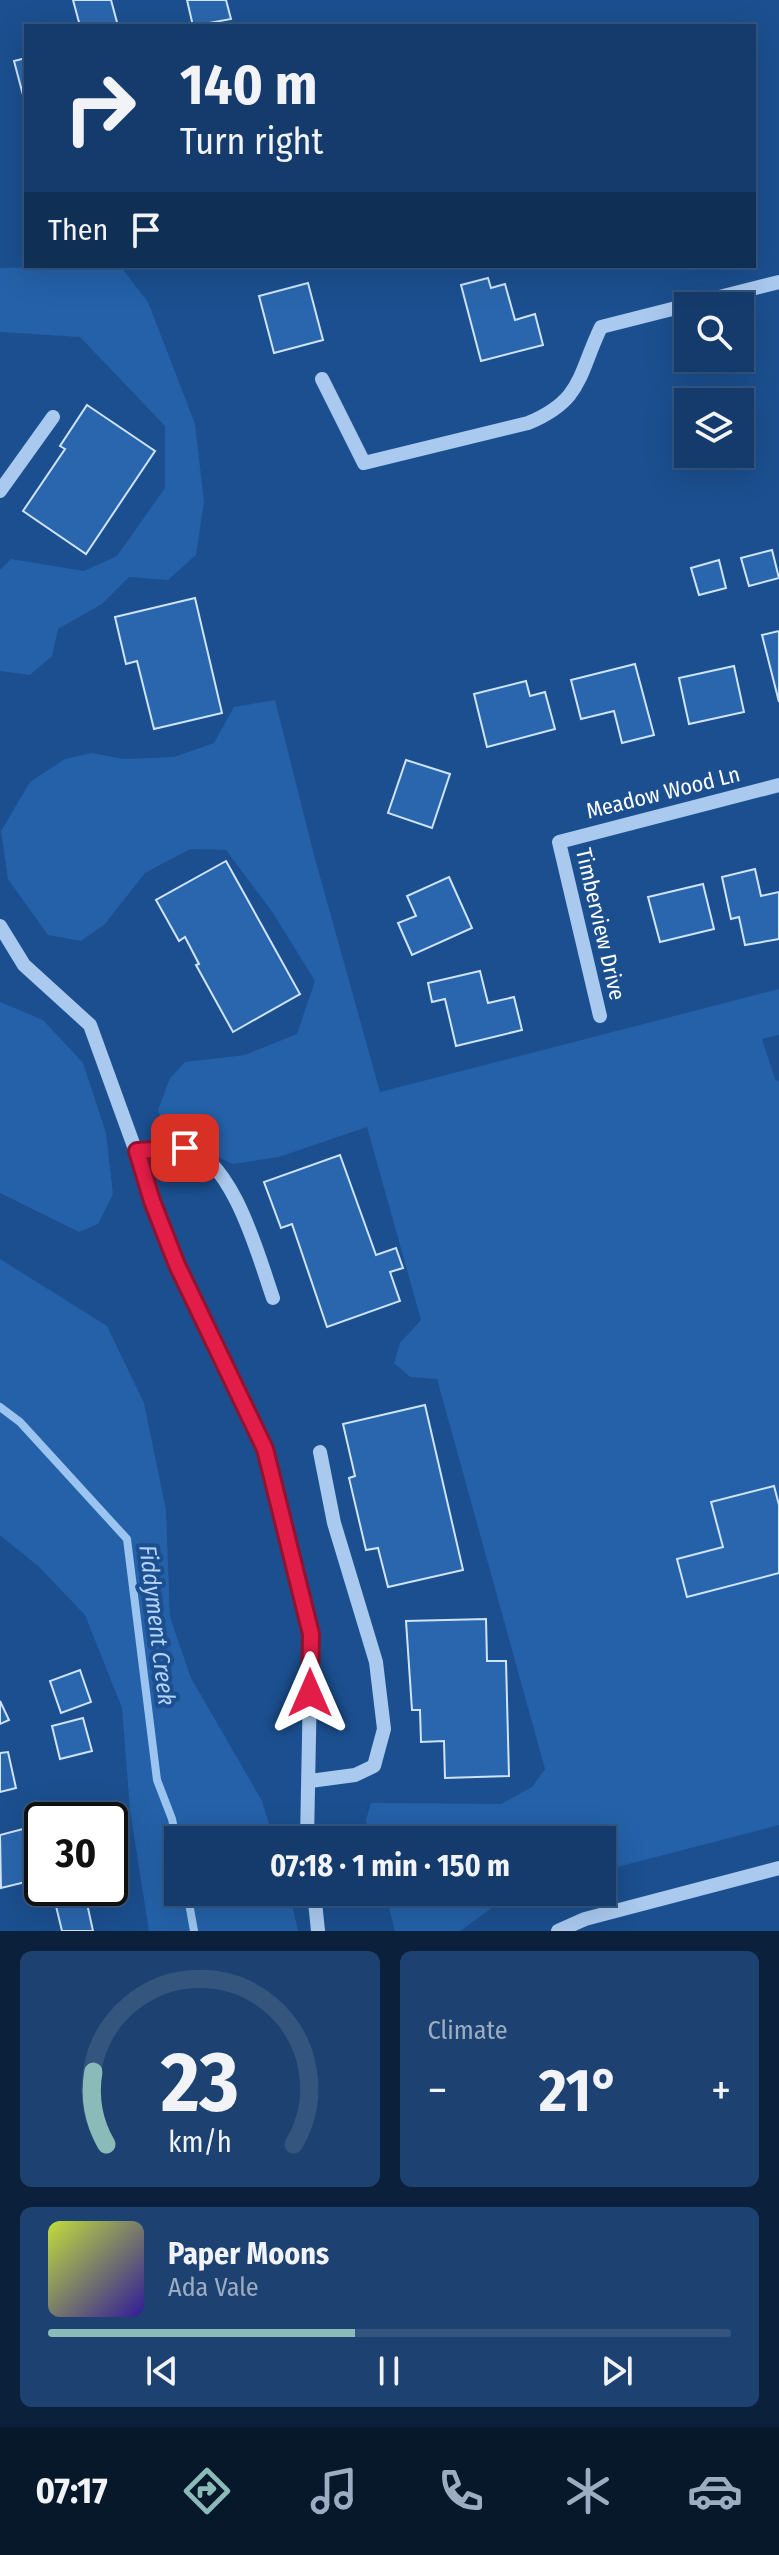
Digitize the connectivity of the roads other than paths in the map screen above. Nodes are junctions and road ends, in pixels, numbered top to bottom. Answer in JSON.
{"nodes":[{"id":1,"x":779,"y":282,"type":"edge"},
{"id":2,"x":322,"y":379,"type":"dead end"},
{"id":3,"x":53,"y":417,"type":"dead end"},
{"id":4,"x":0,"y":491,"type":"edge"},
{"id":5,"x":779,"y":785,"type":"edge"},
{"id":6,"x":559,"y":842,"type":"joint"},
{"id":7,"x":0,"y":926,"type":"edge"},
{"id":8,"x":600,"y":1016,"type":"dead end"},
{"id":9,"x":137,"y":1151,"type":"junction"},
{"id":10,"x":273,"y":1298,"type":"dead end"},
{"id":11,"x":320,"y":1452,"type":"dead end"},
{"id":12,"x":310,"y":1781,"type":"junction"},
{"id":13,"x":308,"y":1826,"type":"edge"},
{"id":14,"x":779,"y":1868,"type":"edge"},
{"id":15,"x":315,"y":1906,"type":"edge"},
{"id":16,"x":318,"y":1931,"type":"edge"},
{"id":17,"x":558,"y":1931,"type":"edge"}],
"edges":[{"from":1,"to":2,"type":"street"},
{"from":3,"to":4,"type":"street"},
{"from":5,"to":6,"type":"street","name":"Meadow Wood Ln"},
{"from":6,"to":8,"type":"street","name":"Timberview Drive"},
{"from":7,"to":9,"type":"street"},
{"from":9,"to":10,"type":"street"},
{"from":9,"to":12,"type":"street"},
{"from":11,"to":12,"type":"street"},
{"from":12,"to":13,"type":"street"},
{"from":14,"to":17,"type":"street"},
{"from":15,"to":16,"type":"street"}]}
